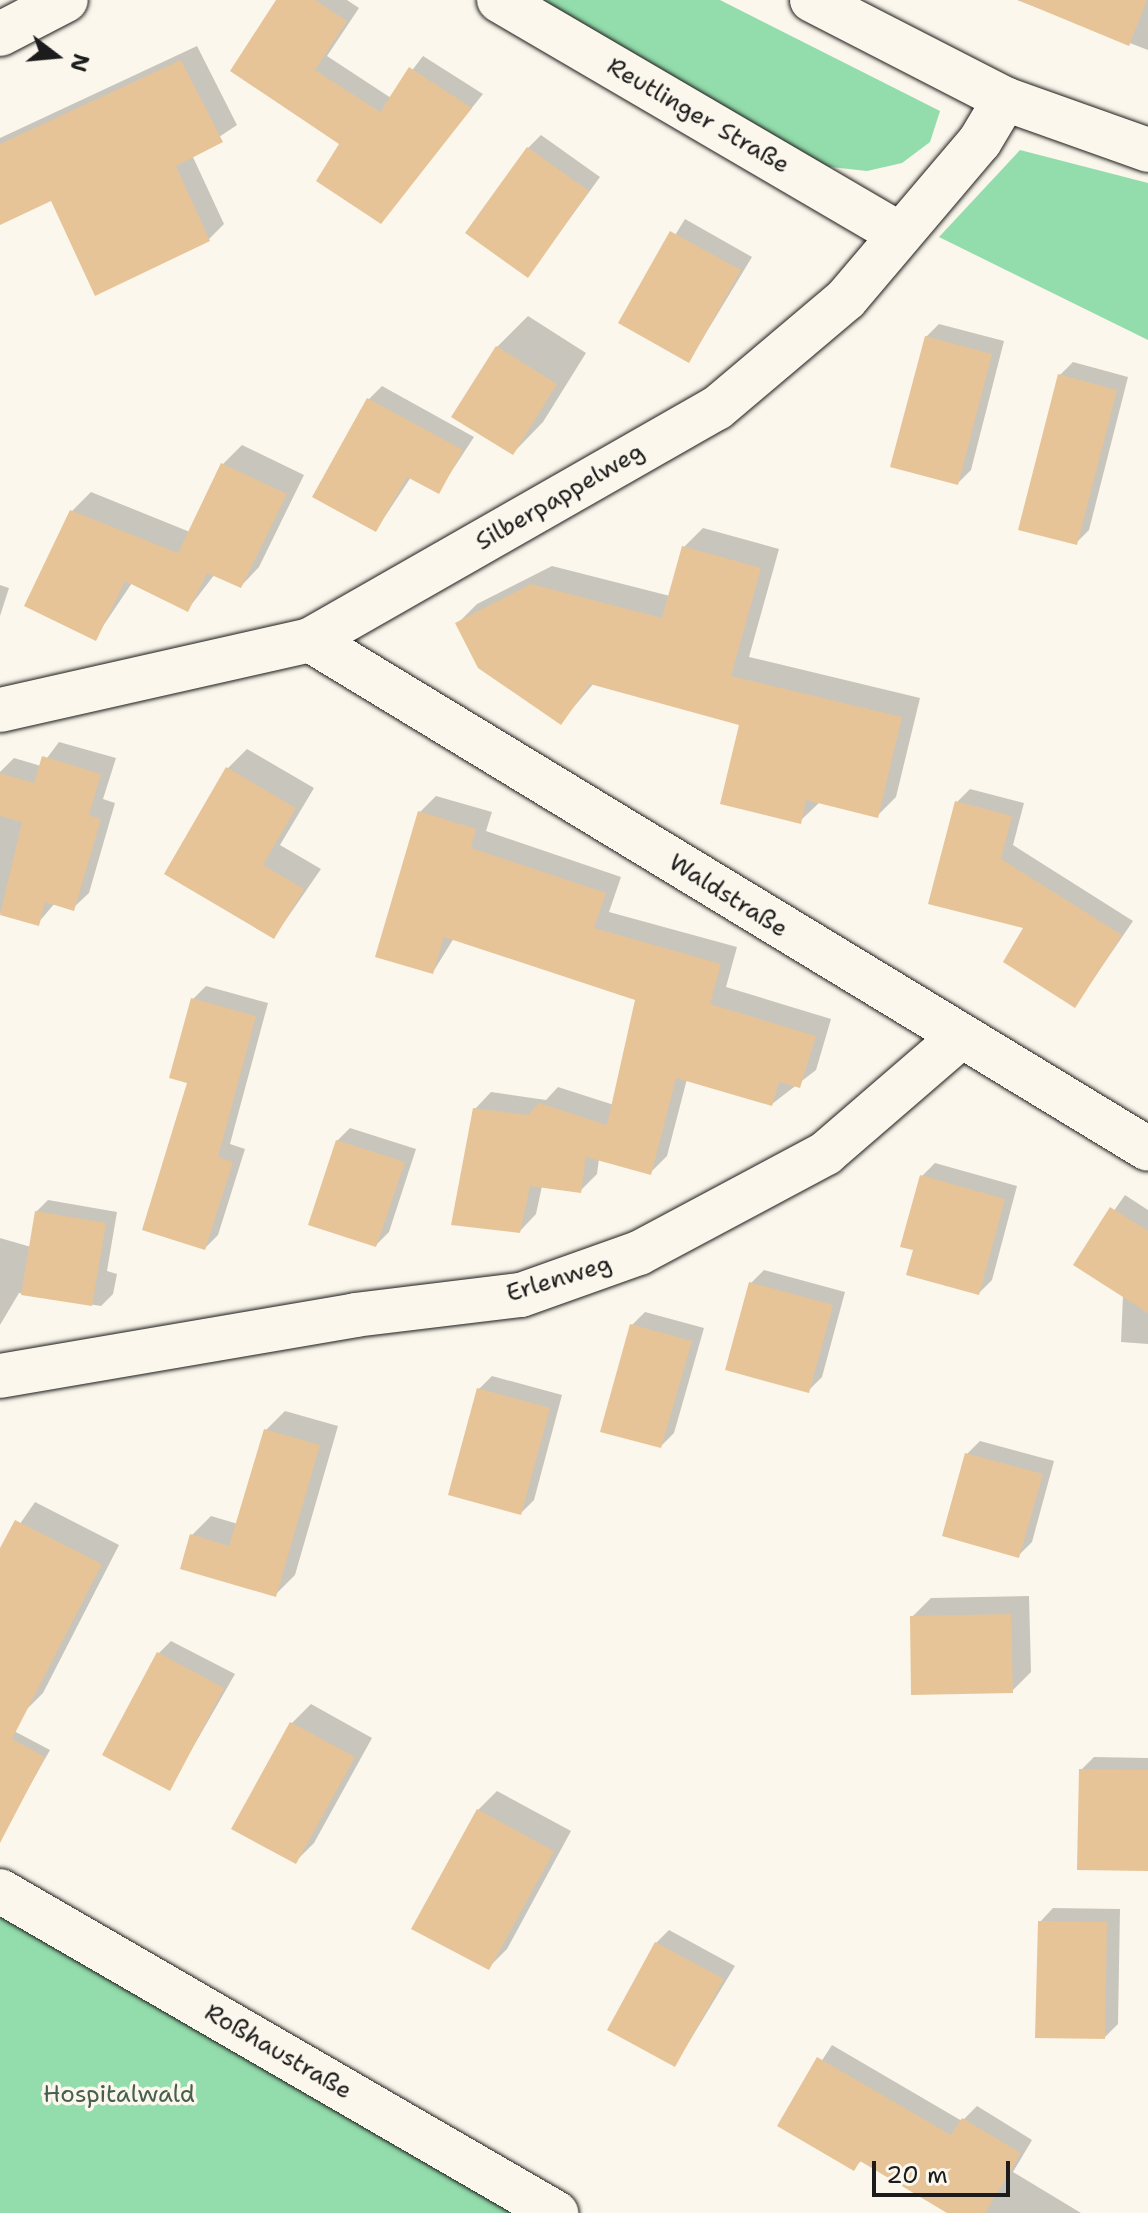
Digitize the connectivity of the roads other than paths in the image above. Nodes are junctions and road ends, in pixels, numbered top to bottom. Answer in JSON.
{"nodes":[{"id":1,"x":66,"y":0,"type":"edge"},
{"id":2,"x":499,"y":0,"type":"edge"},
{"id":3,"x":812,"y":0,"type":"edge"},
{"id":4,"x":0,"y":34,"type":"edge"},
{"id":5,"x":1005,"y":99,"type":"junction"},
{"id":6,"x":1148,"y":150,"type":"edge"},
{"id":7,"x":897,"y":233,"type":"junction"},
{"id":8,"x":310,"y":640,"type":"junction"},
{"id":9,"x":0,"y":710,"type":"edge"},
{"id":10,"x":959,"y":1038,"type":"junction"},
{"id":11,"x":1148,"y":1149,"type":"edge"},
{"id":12,"x":0,"y":1376,"type":"edge"},
{"id":13,"x":0,"y":1891,"type":"edge"},
{"id":14,"x":556,"y":2213,"type":"edge"}],
"edges":[{"from":1,"to":4,"type":"street"},
{"from":2,"to":7,"type":"street","name":"Reutlinger Straße"},
{"from":3,"to":5,"type":"street"},
{"from":5,"to":6,"type":"street"},
{"from":5,"to":7,"type":"street","name":"Silberpappelweg"},
{"from":7,"to":8,"type":"street","name":"Silberpappelweg"},
{"from":8,"to":9,"type":"street","name":"Silberpappelweg"},
{"from":8,"to":10,"type":"street","name":"Waldstraße"},
{"from":10,"to":11,"type":"street","name":"Waldstraße"},
{"from":10,"to":12,"type":"street","name":"Erlenweg"},
{"from":13,"to":14,"type":"street","name":"Roßhaustraße"}]}
